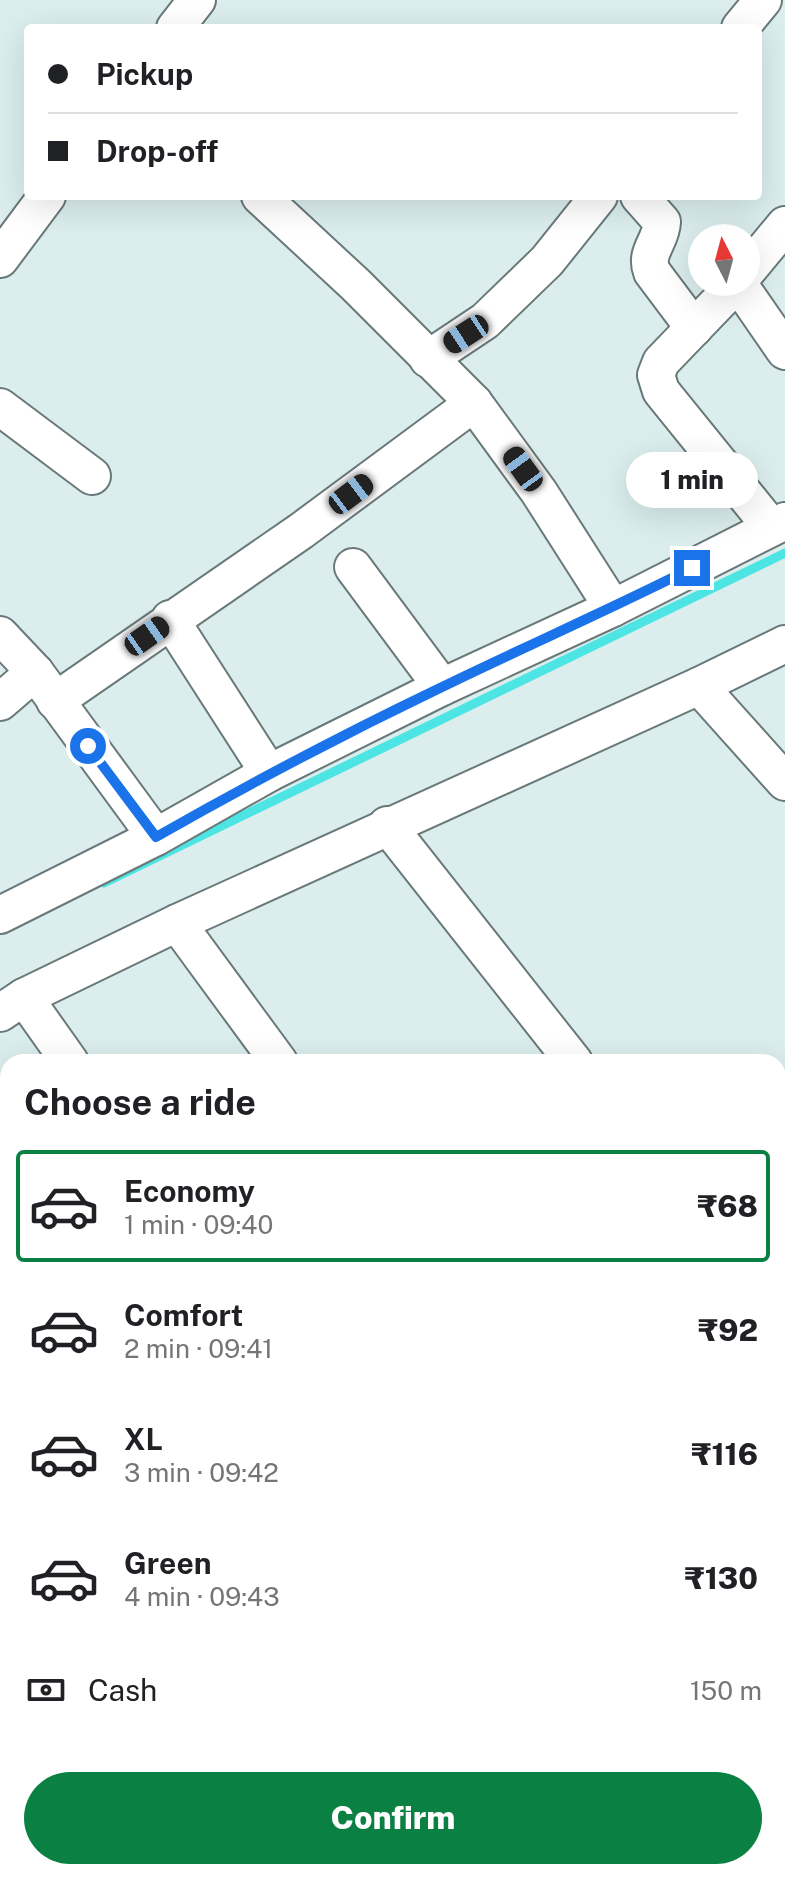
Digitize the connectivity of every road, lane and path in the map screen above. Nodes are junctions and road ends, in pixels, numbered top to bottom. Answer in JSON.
{"nodes":[{"id":1,"x":197,"y":0,"type":"edge"},
{"id":2,"x":763,"y":0,"type":"edge"},
{"id":3,"x":178,"y":24,"type":"edge"},
{"id":4,"x":743,"y":24,"type":"edge"},
{"id":5,"x":44,"y":200,"type":"edge"},
{"id":6,"x":264,"y":200,"type":"edge"},
{"id":7,"x":596,"y":200,"type":"edge"},
{"id":8,"x":643,"y":200,"type":"edge"},
{"id":9,"x":785,"y":225,"type":"edge"},
{"id":10,"x":760,"y":255,"type":"edge"},
{"id":11,"x":0,"y":259,"type":"edge"},
{"id":12,"x":725,"y":296,"type":"edge"},
{"id":13,"x":748,"y":296,"type":"edge"},
{"id":14,"x":694,"y":328,"type":"junction"},
{"id":15,"x":785,"y":351,"type":"edge"},
{"id":16,"x":428,"y":359,"type":"junction"},
{"id":17,"x":474,"y":403,"type":"junction"},
{"id":18,"x":0,"y":407,"type":"edge"},
{"id":19,"x":92,"y":476,"type":"dead end"},
{"id":20,"x":778,"y":524,"type":"edge"},
{"id":21,"x":353,"y":567,"type":"dead end"},
{"id":22,"x":613,"y":608,"type":"junction"},
{"id":23,"x":170,"y":619,"type":"junction"},
{"id":24,"x":0,"y":635,"type":"edge"},
{"id":25,"x":785,"y":644,"type":"edge"},
{"id":26,"x":45,"y":686,"type":"junction"},
{"id":27,"x":699,"y":686,"type":"junction"},
{"id":28,"x":442,"y":687,"type":"junction"},
{"id":29,"x":0,"y":702,"type":"edge"},
{"id":30,"x":269,"y":773,"type":"junction"},
{"id":31,"x":785,"y":782,"type":"edge"},
{"id":32,"x":387,"y":825,"type":"junction"},
{"id":33,"x":156,"y":837,"type":"junction"},
{"id":34,"x":0,"y":915,"type":"edge"},
{"id":35,"x":177,"y":923,"type":"junction"},
{"id":36,"x":12,"y":1005,"type":"edge"},
{"id":37,"x":62,"y":1054,"type":"edge"},
{"id":38,"x":273,"y":1054,"type":"edge"},
{"id":39,"x":568,"y":1054,"type":"edge"}],
"edges":[{"from":1,"to":3,"type":"street"},
{"from":2,"to":4,"type":"street"},
{"from":5,"to":11,"type":"street"},
{"from":6,"to":16,"type":"street"},
{"from":7,"to":16,"type":"street"},
{"from":8,"to":14,"type":"street"},
{"from":9,"to":10,"type":"street"},
{"from":12,"to":14,"type":"street"},
{"from":13,"to":15,"type":"street"},
{"from":14,"to":20,"type":"street"},
{"from":16,"to":17,"type":"street"},
{"from":17,"to":22,"type":"street"},
{"from":17,"to":23,"type":"street"},
{"from":18,"to":19,"type":"street"},
{"from":20,"to":22,"type":"street"},
{"from":21,"to":28,"type":"street"},
{"from":22,"to":28,"type":"street"},
{"from":23,"to":26,"type":"street"},
{"from":23,"to":30,"type":"street"},
{"from":24,"to":26,"type":"street"},
{"from":25,"to":27,"type":"street"},
{"from":26,"to":29,"type":"street"},
{"from":26,"to":33,"type":"street"},
{"from":27,"to":31,"type":"street"},
{"from":27,"to":32,"type":"street"},
{"from":28,"to":30,"type":"street"},
{"from":30,"to":33,"type":"street"},
{"from":32,"to":35,"type":"street"},
{"from":32,"to":39,"type":"street"},
{"from":33,"to":34,"type":"street"},
{"from":35,"to":36,"type":"street"},
{"from":35,"to":38,"type":"street"},
{"from":36,"to":37,"type":"street"}]}
